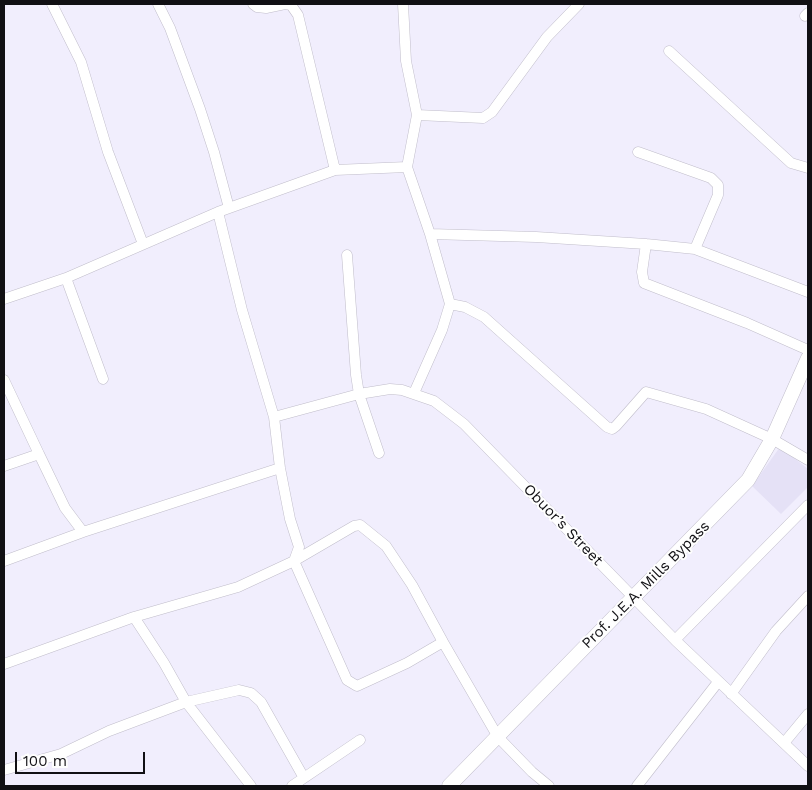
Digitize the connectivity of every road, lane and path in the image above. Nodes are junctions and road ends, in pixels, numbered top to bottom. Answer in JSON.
{"nodes":[{"id":1,"x":52,"y":4,"type":"edge"},
{"id":2,"x":158,"y":4,"type":"edge"},
{"id":3,"x":253,"y":4,"type":"edge"},
{"id":4,"x":285,"y":4,"type":"edge"},
{"id":5,"x":403,"y":4,"type":"edge"},
{"id":6,"x":579,"y":4,"type":"edge"},
{"id":7,"x":669,"y":52,"type":"dead end"},
{"id":8,"x":416,"y":115,"type":"junction"},
{"id":9,"x":638,"y":152,"type":"dead end"},
{"id":10,"x":407,"y":167,"type":"junction"},
{"id":11,"x":808,"y":168,"type":"edge"},
{"id":12,"x":335,"y":170,"type":"junction"},
{"id":13,"x":229,"y":208,"type":"junction"},
{"id":14,"x":218,"y":212,"type":"junction"},
{"id":15,"x":430,"y":234,"type":"junction"},
{"id":16,"x":143,"y":244,"type":"junction"},
{"id":17,"x":646,"y":244,"type":"junction"},
{"id":18,"x":695,"y":248,"type":"junction"},
{"id":19,"x":347,"y":255,"type":"dead end"},
{"id":20,"x":66,"y":278,"type":"junction"},
{"id":21,"x":808,"y":292,"type":"edge"},
{"id":22,"x":4,"y":299,"type":"edge"},
{"id":23,"x":450,"y":304,"type":"junction"},
{"id":24,"x":808,"y":350,"type":"edge"},
{"id":25,"x":808,"y":358,"type":"edge"},
{"id":26,"x":805,"y":372,"type":"edge"},
{"id":27,"x":103,"y":379,"type":"dead end"},
{"id":28,"x":4,"y":380,"type":"edge"},
{"id":29,"x":414,"y":393,"type":"junction"},
{"id":30,"x":359,"y":394,"type":"junction"},
{"id":31,"x":274,"y":417,"type":"junction"},
{"id":32,"x":772,"y":439,"type":"junction"},
{"id":33,"x":379,"y":453,"type":"dead end"},
{"id":34,"x":39,"y":454,"type":"junction"},
{"id":35,"x":808,"y":460,"type":"edge"},
{"id":36,"x":4,"y":466,"type":"edge"},
{"id":37,"x":280,"y":468,"type":"junction"},
{"id":38,"x":808,"y":505,"type":"edge"},
{"id":39,"x":83,"y":532,"type":"junction"},
{"id":40,"x":4,"y":561,"type":"edge"},
{"id":41,"x":294,"y":561,"type":"junction"},
{"id":42,"x":808,"y":596,"type":"edge"},
{"id":43,"x":633,"y":597,"type":"junction"},
{"id":44,"x":134,"y":617,"type":"junction"},
{"id":45,"x":675,"y":640,"type":"junction"},
{"id":46,"x":443,"y":642,"type":"junction"},
{"id":47,"x":4,"y":664,"type":"edge"},
{"id":48,"x":718,"y":682,"type":"junction"},
{"id":49,"x":731,"y":694,"type":"junction"},
{"id":50,"x":186,"y":702,"type":"junction"},
{"id":51,"x":808,"y":714,"type":"edge"},
{"id":52,"x":498,"y":737,"type":"junction"},
{"id":53,"x":360,"y":740,"type":"dead end"},
{"id":54,"x":784,"y":743,"type":"junction"},
{"id":55,"x":808,"y":766,"type":"edge"},
{"id":56,"x":4,"y":770,"type":"edge"},
{"id":57,"x":304,"y":778,"type":"junction"},
{"id":58,"x":251,"y":786,"type":"edge"},
{"id":59,"x":292,"y":786,"type":"edge"},
{"id":60,"x":449,"y":786,"type":"edge"},
{"id":61,"x":549,"y":786,"type":"edge"},
{"id":62,"x":636,"y":786,"type":"edge"}],
"edges":[{"from":1,"to":16,"type":"street"},
{"from":2,"to":13,"type":"street"},
{"from":3,"to":4,"type":"street"},
{"from":4,"to":12,"type":"street"},
{"from":5,"to":8,"type":"street"},
{"from":6,"to":8,"type":"street"},
{"from":7,"to":11,"type":"street"},
{"from":8,"to":10,"type":"street"},
{"from":9,"to":18,"type":"street"},
{"from":10,"to":12,"type":"street"},
{"from":10,"to":15,"type":"street"},
{"from":12,"to":13,"type":"street"},
{"from":13,"to":14,"type":"street"},
{"from":14,"to":16,"type":"street"},
{"from":14,"to":31,"type":"street"},
{"from":15,"to":17,"type":"street"},
{"from":15,"to":23,"type":"street"},
{"from":16,"to":20,"type":"street"},
{"from":17,"to":18,"type":"street"},
{"from":17,"to":24,"type":"street"},
{"from":18,"to":21,"type":"street"},
{"from":19,"to":30,"type":"street"},
{"from":20,"to":22,"type":"street"},
{"from":20,"to":27,"type":"street"},
{"from":23,"to":29,"type":"street"},
{"from":23,"to":32,"type":"street"},
{"from":25,"to":26,"type":"street","name":"Prof. J.E.A. Mills Bypass"},
{"from":26,"to":32,"type":"street","name":"Prof. J.E.A. Mills Bypass"},
{"from":28,"to":34,"type":"street"},
{"from":29,"to":30,"type":"street","name":"Obuor’s Street"},
{"from":29,"to":43,"type":"street","name":"Obuor’s Street"},
{"from":30,"to":31,"type":"street","name":"Obuor’s Street"},
{"from":30,"to":33,"type":"street"},
{"from":31,"to":37,"type":"street"},
{"from":32,"to":35,"type":"street"},
{"from":32,"to":43,"type":"street","name":"Prof. J.E.A. Mills Bypass"},
{"from":34,"to":36,"type":"street"},
{"from":34,"to":39,"type":"street"},
{"from":37,"to":39,"type":"street"},
{"from":37,"to":41,"type":"street"},
{"from":38,"to":45,"type":"street"},
{"from":39,"to":40,"type":"street"},
{"from":41,"to":44,"type":"street"},
{"from":41,"to":46,"type":"street"},
{"from":41,"to":46,"type":"street"},
{"from":42,"to":49,"type":"street"},
{"from":43,"to":45,"type":"street","name":"Obuor’s Street"},
{"from":43,"to":52,"type":"street","name":"Prof. J.E.A. Mills Bypass"},
{"from":44,"to":47,"type":"street"},
{"from":44,"to":50,"type":"street"},
{"from":45,"to":48,"type":"street","name":"Obuor’s Street"},
{"from":46,"to":52,"type":"street"},
{"from":48,"to":49,"type":"street","name":"Obuor’s Street"},
{"from":48,"to":62,"type":"street"},
{"from":49,"to":54,"type":"street","name":"Obuor’s Street"},
{"from":50,"to":56,"type":"street"},
{"from":50,"to":57,"type":"street"},
{"from":50,"to":58,"type":"street"},
{"from":51,"to":54,"type":"street"},
{"from":52,"to":60,"type":"street","name":"Prof. J.E.A. Mills Bypass"},
{"from":52,"to":61,"type":"street"},
{"from":53,"to":57,"type":"street"},
{"from":54,"to":55,"type":"street","name":"Obuor’s Street"},
{"from":57,"to":59,"type":"street"}]}
